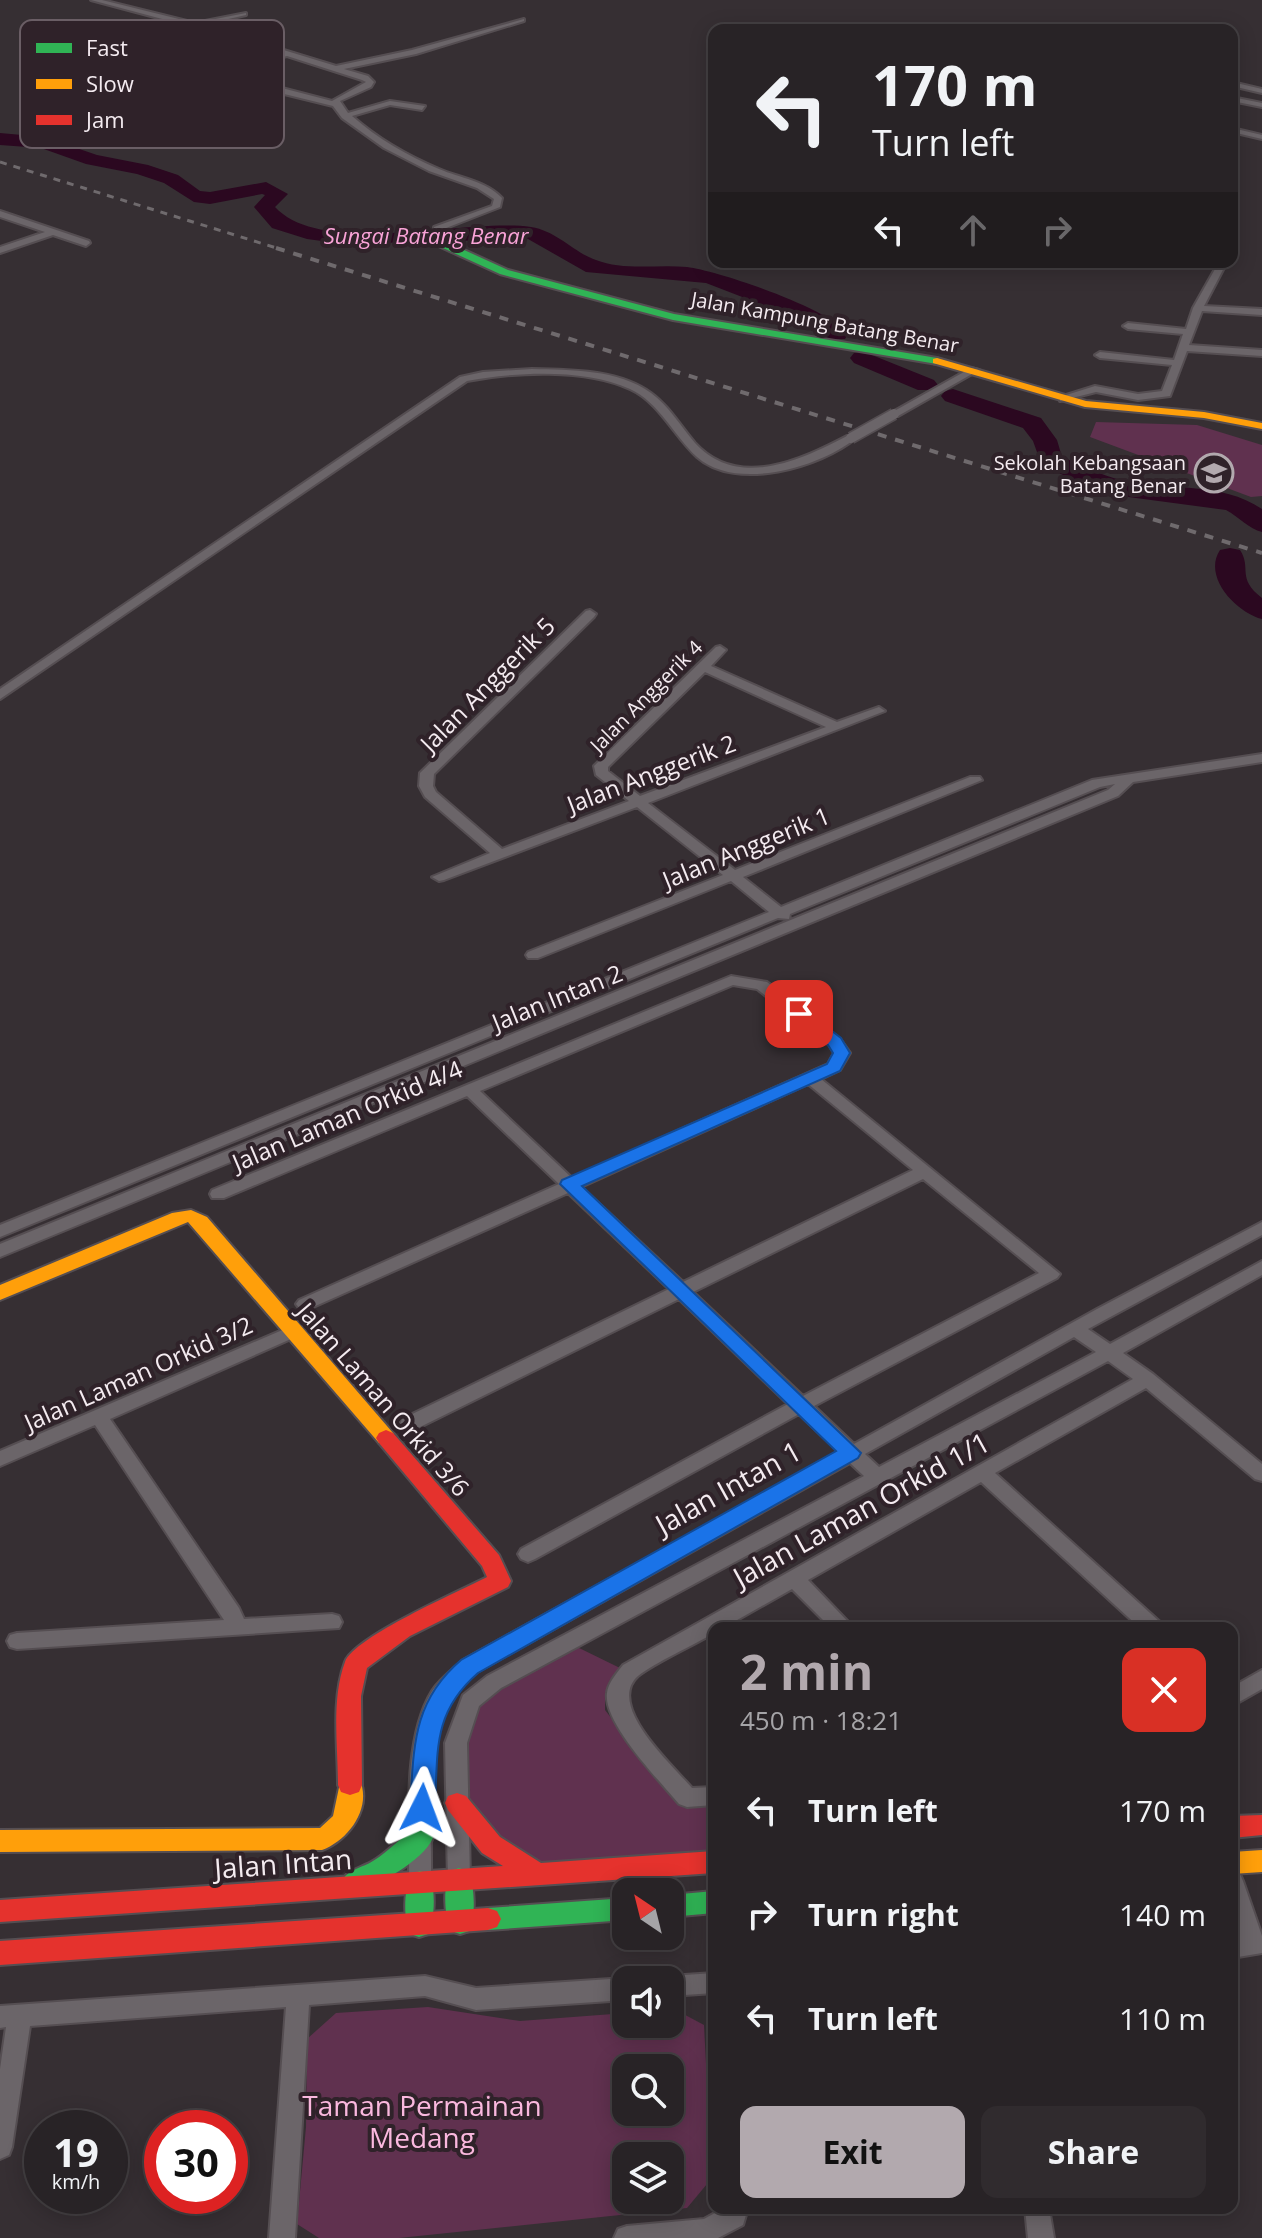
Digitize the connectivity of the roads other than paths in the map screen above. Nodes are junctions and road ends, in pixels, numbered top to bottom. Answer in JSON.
{"nodes":[{"id":1,"x":94,"y":0,"type":"edge"},
{"id":2,"x":135,"y":0,"type":"edge"},
{"id":3,"x":111,"y":5,"type":"junction"},
{"id":4,"x":244,"y":14,"type":"dead end"},
{"id":5,"x":172,"y":20,"type":"edge"},
{"id":6,"x":216,"y":20,"type":"edge"},
{"id":7,"x":522,"y":20,"type":"dead end"},
{"id":8,"x":285,"y":54,"type":"edge"},
{"id":9,"x":332,"y":69,"type":"junction"},
{"id":10,"x":1238,"y":85,"type":"edge"},
{"id":11,"x":284,"y":91,"type":"edge"},
{"id":12,"x":1262,"y":91,"type":"edge"},
{"id":13,"x":1238,"y":100,"type":"edge"},
{"id":14,"x":336,"y":104,"type":"junction"},
{"id":15,"x":1262,"y":105,"type":"edge"},
{"id":16,"x":422,"y":108,"type":"dead end"},
{"id":17,"x":345,"y":116,"type":"junction"},
{"id":18,"x":1238,"y":131,"type":"edge"},
{"id":19,"x":1262,"y":137,"type":"edge"},
{"id":20,"x":0,"y":214,"type":"edge"},
{"id":21,"x":53,"y":232,"type":"junction"},
{"id":22,"x":435,"y":238,"type":"joint"},
{"id":23,"x":86,"y":243,"type":"dead end"},
{"id":24,"x":0,"y":250,"type":"edge"},
{"id":25,"x":1220,"y":268,"type":"edge"},
{"id":26,"x":1198,"y":308,"type":"junction"},
{"id":27,"x":1262,"y":312,"type":"edge"},
{"id":28,"x":1128,"y":326,"type":"dead end"},
{"id":29,"x":1190,"y":332,"type":"junction"},
{"id":30,"x":1185,"y":348,"type":"junction"},
{"id":31,"x":1262,"y":353,"type":"edge"},
{"id":32,"x":1100,"y":355,"type":"dead end"},
{"id":33,"x":1179,"y":363,"type":"junction"},
{"id":34,"x":965,"y":375,"type":"junction"},
{"id":35,"x":1064,"y":399,"type":"junction"},
{"id":36,"x":1262,"y":426,"type":"edge"},
{"id":37,"x":590,"y":614,"type":"dead end"},
{"id":38,"x":720,"y":650,"type":"dead end"},
{"id":39,"x":704,"y":667,"type":"junction"},
{"id":40,"x":0,"y":695,"type":"edge"},
{"id":41,"x":879,"y":711,"type":"dead end"},
{"id":42,"x":837,"y":727,"type":"junction"},
{"id":43,"x":1262,"y":758,"type":"edge"},
{"id":44,"x":1128,"y":779,"type":"junction"},
{"id":45,"x":975,"y":780,"type":"dead end"},
{"id":46,"x":636,"y":803,"type":"junction"},
{"id":47,"x":500,"y":854,"type":"junction"},
{"id":48,"x":732,"y":876,"type":"junction"},
{"id":49,"x":439,"y":877,"type":"dead end"},
{"id":50,"x":779,"y":913,"type":"junction"},
{"id":51,"x":794,"y":925,"type":"junction"},
{"id":52,"x":533,"y":955,"type":"dead end"},
{"id":53,"x":810,"y":1078,"type":"junction"},
{"id":54,"x":470,"y":1090,"type":"junction"},
{"id":55,"x":925,"y":1171,"type":"junction"},
{"id":56,"x":569,"y":1184,"type":"junction"},
{"id":57,"x":218,"y":1194,"type":"dead end"},
{"id":58,"x":1262,"y":1228,"type":"edge"},
{"id":59,"x":0,"y":1231,"type":"edge"},
{"id":60,"x":0,"y":1251,"type":"edge"},
{"id":61,"x":1262,"y":1267,"type":"edge"},
{"id":62,"x":680,"y":1290,"type":"junction"},
{"id":63,"x":0,"y":1293,"type":"edge"},
{"id":64,"x":305,"y":1304,"type":"dead end"},
{"id":65,"x":1076,"y":1330,"type":"junction"},
{"id":66,"x":294,"y":1331,"type":"junction"},
{"id":67,"x":1107,"y":1354,"type":"junction"},
{"id":68,"x":1147,"y":1379,"type":"junction"},
{"id":69,"x":801,"y":1405,"type":"junction"},
{"id":70,"x":98,"y":1416,"type":"junction"},
{"id":71,"x":409,"y":1424,"type":"dead end"},
{"id":72,"x":851,"y":1453,"type":"junction"},
{"id":73,"x":0,"y":1459,"type":"edge"},
{"id":74,"x":983,"y":1473,"type":"junction"},
{"id":75,"x":1262,"y":1474,"type":"edge"},
{"id":76,"x":876,"y":1476,"type":"junction"},
{"id":77,"x":528,"y":1554,"type":"dead end"},
{"id":78,"x":795,"y":1579,"type":"junction"},
{"id":79,"x":332,"y":1622,"type":"dead end"},
{"id":80,"x":718,"y":1622,"type":"edge"},
{"id":81,"x":838,"y":1622,"type":"edge"},
{"id":82,"x":1146,"y":1622,"type":"edge"},
{"id":83,"x":237,"y":1628,"type":"junction"},
{"id":84,"x":708,"y":1628,"type":"edge"},
{"id":85,"x":17,"y":1641,"type":"dead end"},
{"id":86,"x":1262,"y":1678,"type":"edge"},
{"id":87,"x":1238,"y":1694,"type":"edge"},
{"id":88,"x":708,"y":1796,"type":"edge"},
{"id":89,"x":457,"y":1803,"type":"junction"},
{"id":90,"x":1262,"y":1825,"type":"edge"},
{"id":91,"x":1238,"y":1827,"type":"edge"},
{"id":92,"x":421,"y":1838,"type":"junction"},
{"id":93,"x":0,"y":1841,"type":"edge"},
{"id":94,"x":1262,"y":1861,"type":"edge"},
{"id":95,"x":708,"y":1862,"type":"edge"},
{"id":96,"x":1238,"y":1863,"type":"edge"},
{"id":97,"x":537,"y":1874,"type":"junction"},
{"id":98,"x":459,"y":1879,"type":"junction"},
{"id":99,"x":420,"y":1882,"type":"junction"},
{"id":100,"x":342,"y":1887,"type":"junction"},
{"id":101,"x":708,"y":1903,"type":"edge"},
{"id":102,"x":684,"y":1905,"type":"edge"},
{"id":103,"x":1238,"y":1905,"type":"edge"},
{"id":104,"x":612,"y":1910,"type":"edge"},
{"id":105,"x":0,"y":1911,"type":"edge"},
{"id":106,"x":460,"y":1923,"type":"junction"},
{"id":107,"x":419,"y":1926,"type":"junction"},
{"id":108,"x":1249,"y":1949,"type":"edge"},
{"id":109,"x":0,"y":1953,"type":"edge"},
{"id":110,"x":708,"y":1983,"type":"edge"},
{"id":111,"x":684,"y":1985,"type":"edge"},
{"id":112,"x":612,"y":1990,"type":"edge"},
{"id":113,"x":298,"y":1995,"type":"junction"},
{"id":114,"x":10,"y":2016,"type":"edge"},
{"id":115,"x":0,"y":2147,"type":"edge"},
{"id":116,"x":734,"y":2214,"type":"edge"},
{"id":117,"x":1038,"y":2214,"type":"edge"},
{"id":118,"x":282,"y":2238,"type":"edge"},
{"id":119,"x":627,"y":2238,"type":"edge"},
{"id":120,"x":1041,"y":2238,"type":"edge"}],
"edges":[{"from":1,"to":3,"type":"street"},
{"from":2,"to":3,"type":"street"},
{"from":3,"to":5,"type":"street"},
{"from":4,"to":6,"type":"street"},
{"from":7,"to":9,"type":"street"},
{"from":8,"to":9,"type":"street"},
{"from":9,"to":14,"type":"street"},
{"from":10,"to":12,"type":"street"},
{"from":11,"to":14,"type":"street"},
{"from":13,"to":15,"type":"street"},
{"from":14,"to":17,"type":"street"},
{"from":16,"to":17,"type":"street"},
{"from":17,"to":22,"type":"street"},
{"from":18,"to":19,"type":"street"},
{"from":20,"to":21,"type":"street"},
{"from":21,"to":23,"type":"street"},
{"from":21,"to":24,"type":"street"},
{"from":22,"to":34,"type":"street","name":"Jalan Kampung Batang Benar"},
{"from":25,"to":26,"type":"street"},
{"from":26,"to":27,"type":"street"},
{"from":26,"to":29,"type":"street"},
{"from":28,"to":29,"type":"street"},
{"from":29,"to":30,"type":"street"},
{"from":30,"to":31,"type":"street"},
{"from":30,"to":33,"type":"street"},
{"from":32,"to":33,"type":"street"},
{"from":33,"to":35,"type":"street"},
{"from":34,"to":35,"type":"street"},
{"from":34,"to":40,"type":"street","bridge":true},
{"from":35,"to":36,"type":"street"},
{"from":37,"to":47,"type":"street","name":"Jalan Anggerik 5"},
{"from":38,"to":39,"type":"street","name":"Jalan Anggerik 4"},
{"from":39,"to":42,"type":"street"},
{"from":39,"to":46,"type":"street","name":"Jalan Anggerik 4"},
{"from":41,"to":42,"type":"street","name":"Jalan Anggerik 2"},
{"from":42,"to":46,"type":"street","name":"Jalan Anggerik 2"},
{"from":43,"to":44,"type":"street","name":"Jalan Intan 2"},
{"from":44,"to":50,"type":"street","name":"Jalan Intan 2"},
{"from":44,"to":51,"type":"street","name":"Jalan Intan 2"},
{"from":45,"to":48,"type":"street","name":"Jalan Anggerik 1"},
{"from":46,"to":47,"type":"street","name":"Jalan Anggerik 2"},
{"from":46,"to":48,"type":"street"},
{"from":47,"to":49,"type":"street","name":"Jalan Anggerik 2"},
{"from":48,"to":50,"type":"street"},
{"from":48,"to":52,"type":"street","name":"Jalan Anggerik 1"},
{"from":50,"to":51,"type":"street"},
{"from":50,"to":59,"type":"street","name":"Jalan Intan 2"},
{"from":51,"to":60,"type":"street","name":"Jalan Intan 2"},
{"from":53,"to":54,"type":"street","name":"Jalan Laman Orkid 4/4"},
{"from":53,"to":55,"type":"street"},
{"from":53,"to":56,"type":"street"},
{"from":54,"to":56,"type":"street"},
{"from":54,"to":57,"type":"street","name":"Jalan Laman Orkid 4/4"},
{"from":55,"to":62,"type":"street"},
{"from":55,"to":69,"type":"street"},
{"from":56,"to":62,"type":"street"},
{"from":56,"to":64,"type":"street"},
{"from":58,"to":65,"type":"street","name":"Jalan Intan 1"},
{"from":61,"to":67,"type":"street"},
{"from":62,"to":69,"type":"street"},
{"from":62,"to":71,"type":"street"},
{"from":63,"to":66,"type":"street","name":"Jalan Laman Orkid 3/6"},
{"from":65,"to":67,"type":"street"},
{"from":65,"to":72,"type":"street","name":"Jalan Intan 1"},
{"from":66,"to":70,"type":"street","name":"Jalan Laman Orkid 3/2"},
{"from":66,"to":93,"type":"street","name":"Jalan Laman Orkid 3/6"},
{"from":67,"to":68,"type":"street"},
{"from":67,"to":76,"type":"street"},
{"from":68,"to":74,"type":"street","name":"Jalan Laman Orkid 1/1"},
{"from":68,"to":75,"type":"street"},
{"from":69,"to":72,"type":"street"},
{"from":69,"to":77,"type":"street"},
{"from":70,"to":73,"type":"street","name":"Jalan Laman Orkid 3/2"},
{"from":70,"to":83,"type":"street"},
{"from":72,"to":76,"type":"street"},
{"from":72,"to":92,"type":"street","name":"Jalan Intan 1"},
{"from":74,"to":78,"type":"street","name":"Jalan Laman Orkid 1/1"},
{"from":74,"to":82,"type":"street"},
{"from":76,"to":89,"type":"street"},
{"from":78,"to":80,"type":"street","name":"Jalan Laman Orkid 1/1"},
{"from":78,"to":81,"type":"street"},
{"from":79,"to":83,"type":"street"},
{"from":83,"to":85,"type":"street"},
{"from":84,"to":88,"type":"street","name":"Jalan Laman Orkid 1/1"},
{"from":86,"to":87,"type":"street"},
{"from":89,"to":97,"type":"street"},
{"from":89,"to":98,"type":"street"},
{"from":90,"to":91,"type":"street"},
{"from":92,"to":99,"type":"street","name":"Jalan Intan 1"},
{"from":92,"to":100,"type":"street"},
{"from":94,"to":96,"type":"street"},
{"from":95,"to":97,"type":"street","name":"Jalan Intan"},
{"from":97,"to":98,"type":"street","name":"Jalan Intan"},
{"from":98,"to":99,"type":"street","name":"Jalan Intan"},
{"from":98,"to":106,"type":"street"},
{"from":99,"to":100,"type":"street","name":"Jalan Intan"},
{"from":99,"to":107,"type":"street"},
{"from":100,"to":105,"type":"street","name":"Jalan Intan"},
{"from":101,"to":102,"type":"street"},
{"from":103,"to":108,"type":"street"},
{"from":104,"to":106,"type":"street"},
{"from":106,"to":107,"type":"street"},
{"from":107,"to":109,"type":"street"},
{"from":110,"to":111,"type":"street"},
{"from":112,"to":113,"type":"street"},
{"from":113,"to":114,"type":"street"},
{"from":113,"to":118,"type":"street"},
{"from":114,"to":115,"type":"street"},
{"from":116,"to":119,"type":"street"},
{"from":117,"to":120,"type":"street"}]}
